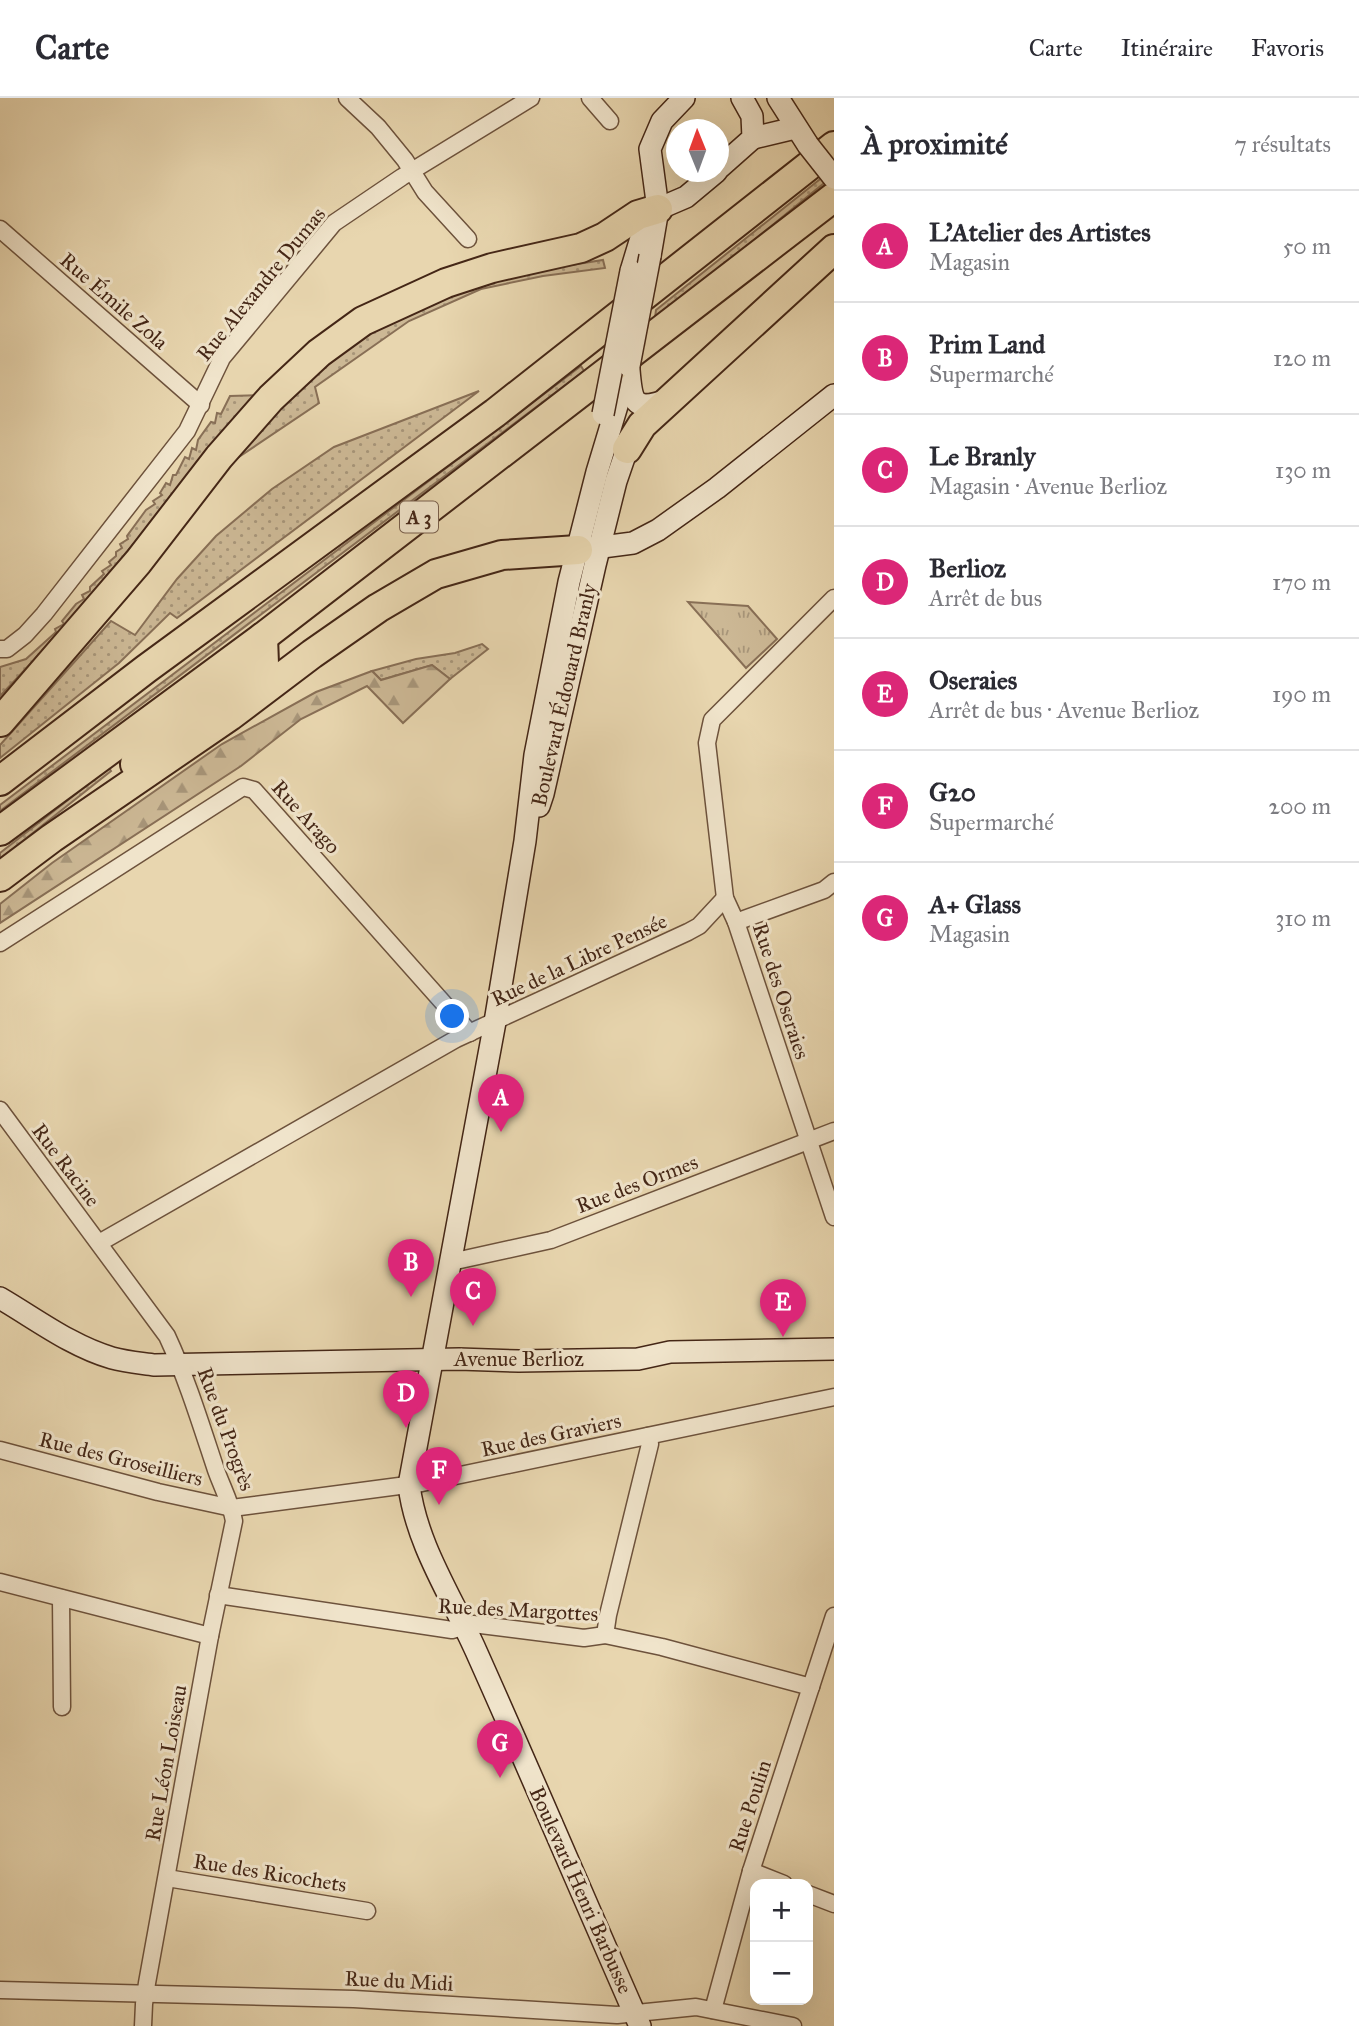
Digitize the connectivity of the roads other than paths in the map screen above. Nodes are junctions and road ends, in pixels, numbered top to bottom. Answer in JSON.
{"nodes":[{"id":1,"x":346,"y":98,"type":"edge"},
{"id":2,"x":531,"y":98,"type":"edge"},
{"id":3,"x":590,"y":98,"type":"edge"},
{"id":4,"x":684,"y":98,"type":"edge"},
{"id":5,"x":742,"y":98,"type":"edge"},
{"id":6,"x":778,"y":98,"type":"edge"},
{"id":7,"x":610,"y":121,"type":"dead end"},
{"id":8,"x":753,"y":138,"type":"junction"},
{"id":9,"x":813,"y":140,"type":"edge"},
{"id":10,"x":729,"y":159,"type":"edge"},
{"id":11,"x":412,"y":171,"type":"junction"},
{"id":12,"x":834,"y":178,"type":"edge"},
{"id":13,"x":703,"y":182,"type":"edge"},
{"id":14,"x":834,"y":197,"type":"edge"},
{"id":15,"x":658,"y":209,"type":"junction"},
{"id":16,"x":0,"y":229,"type":"edge"},
{"id":17,"x":468,"y":239,"type":"dead end"},
{"id":18,"x":834,"y":249,"type":"edge"},
{"id":19,"x":834,"y":395,"type":"edge"},
{"id":20,"x":673,"y":398,"type":"junction"},
{"id":21,"x":617,"y":404,"type":"junction"},
{"id":22,"x":201,"y":405,"type":"junction"},
{"id":23,"x":627,"y":449,"type":"joint"},
{"id":24,"x":589,"y":549,"type":"junction"},
{"id":25,"x":832,"y":605,"type":"edge"},
{"id":26,"x":263,"y":637,"type":"junction"},
{"id":27,"x":0,"y":649,"type":"edge"},
{"id":28,"x":0,"y":722,"type":"edge"},
{"id":29,"x":0,"y":780,"type":"edge"},
{"id":30,"x":0,"y":831,"type":"edge"},
{"id":31,"x":52,"y":838,"type":"junction"},
{"id":32,"x":0,"y":877,"type":"edge"},
{"id":33,"x":834,"y":882,"type":"edge"},
{"id":34,"x":725,"y":898,"type":"junction"},
{"id":35,"x":736,"y":922,"type":"junction"},
{"id":36,"x":0,"y":943,"type":"edge"},
{"id":37,"x":495,"y":1022,"type":"junction"},
{"id":38,"x":470,"y":1033,"type":"junction"},
{"id":39,"x":0,"y":1110,"type":"edge"},
{"id":40,"x":834,"y":1131,"type":"edge"},
{"id":41,"x":808,"y":1141,"type":"junction"},
{"id":42,"x":834,"y":1217,"type":"edge"},
{"id":43,"x":99,"y":1243,"type":"junction"},
{"id":44,"x":451,"y":1262,"type":"junction"},
{"id":45,"x":0,"y":1298,"type":"edge"},
{"id":46,"x":828,"y":1351,"type":"edge"},
{"id":47,"x":432,"y":1359,"type":"junction"},
{"id":48,"x":180,"y":1364,"type":"junction"},
{"id":49,"x":834,"y":1397,"type":"edge"},
{"id":50,"x":648,"y":1436,"type":"junction"},
{"id":51,"x":0,"y":1450,"type":"edge"},
{"id":52,"x":409,"y":1485,"type":"junction"},
{"id":53,"x":232,"y":1508,"type":"junction"},
{"id":54,"x":0,"y":1582,"type":"edge"},
{"id":55,"x":218,"y":1595,"type":"junction"},
{"id":56,"x":61,"y":1598,"type":"junction"},
{"id":57,"x":834,"y":1616,"type":"edge"},
{"id":58,"x":464,"y":1626,"type":"junction"},
{"id":59,"x":605,"y":1635,"type":"junction"},
{"id":60,"x":210,"y":1636,"type":"junction"},
{"id":61,"x":811,"y":1686,"type":"junction"},
{"id":62,"x":62,"y":1707,"type":"dead end"},
{"id":63,"x":751,"y":1871,"type":"junction"},
{"id":64,"x":167,"y":1878,"type":"junction"},
{"id":65,"x":771,"y":1879,"type":"edge"},
{"id":66,"x":813,"y":1896,"type":"edge"},
{"id":67,"x":834,"y":1904,"type":"edge"},
{"id":68,"x":367,"y":1910,"type":"dead end"},
{"id":69,"x":0,"y":1990,"type":"edge"},
{"id":70,"x":146,"y":1993,"type":"junction"},
{"id":71,"x":713,"y":2010,"type":"junction"},
{"id":72,"x":637,"y":2020,"type":"edge"},
{"id":73,"x":144,"y":2026,"type":"edge"},
{"id":74,"x":793,"y":2026,"type":"edge"}],
"edges":[{"from":1,"to":11,"type":"street"},
{"from":2,"to":11,"type":"street","name":"Rue Alexandre Dumas"},
{"from":3,"to":7,"type":"street"},
{"from":4,"to":15,"type":"street"},
{"from":5,"to":8,"type":"street"},
{"from":6,"to":9,"type":"street"},
{"from":8,"to":9,"type":"street"},
{"from":8,"to":10,"type":"street"},
{"from":9,"to":12,"type":"street","bridge":true},
{"from":9,"to":29,"type":"highway","number":"A 3"},
{"from":11,"to":17,"type":"street"},
{"from":11,"to":22,"type":"street","name":"Rue Alexandre Dumas"},
{"from":13,"to":15,"type":"street"},
{"from":14,"to":26,"type":"highway","number":"A 3"},
{"from":15,"to":21,"type":"street","bridge":true},
{"from":15,"to":21,"type":"street","bridge":true},
{"from":15,"to":28,"type":"highway"},
{"from":16,"to":22,"type":"street","name":"Rue Émile Zola"},
{"from":18,"to":20,"type":"highway"},
{"from":19,"to":24,"type":"street"},
{"from":20,"to":21,"type":"street"},
{"from":20,"to":23,"type":"highway"},
{"from":21,"to":24,"type":"street"},
{"from":22,"to":27,"type":"street","name":"Rue Alexandre Dumas"},
{"from":23,"to":24,"type":"street"},
{"from":24,"to":31,"type":"highway"},
{"from":24,"to":37,"type":"street","name":"Boulevard Édouard Branly"},
{"from":25,"to":34,"type":"street"},
{"from":26,"to":30,"type":"highway","number":"A 3"},
{"from":26,"to":31,"type":"highway"},
{"from":31,"to":32,"type":"highway"},
{"from":33,"to":35,"type":"street"},
{"from":34,"to":35,"type":"street","name":"Rue des Oseraies"},
{"from":34,"to":37,"type":"street","name":"Rue de la Libre Pensée"},
{"from":35,"to":41,"type":"street","name":"Rue des Oseraies"},
{"from":36,"to":38,"type":"street","name":"Rue Arago"},
{"from":37,"to":38,"type":"street","name":"Rue de la Libre Pensée"},
{"from":37,"to":44,"type":"street","name":"Boulevard Édouard Branly"},
{"from":38,"to":43,"type":"street","name":"Rue de la Libre Pensée"},
{"from":39,"to":43,"type":"street","name":"Rue Racine"},
{"from":40,"to":41,"type":"street","name":"Rue des Ormes"},
{"from":41,"to":42,"type":"street","name":"Rue des Oseraies"},
{"from":41,"to":44,"type":"street","name":"Rue des Ormes"},
{"from":43,"to":48,"type":"street","name":"Rue Racine"},
{"from":44,"to":47,"type":"street","name":"Boulevard Édouard Branly"},
{"from":45,"to":48,"type":"street","name":"Avenue Berlioz"},
{"from":46,"to":47,"type":"street","name":"Avenue Berlioz"},
{"from":47,"to":48,"type":"street","name":"Avenue Berlioz"},
{"from":47,"to":52,"type":"street","name":"Boulevard Édouard Branly"},
{"from":48,"to":53,"type":"street","name":"Rue du Progrès"},
{"from":49,"to":50,"type":"street","name":"Rue des Graviers"},
{"from":50,"to":52,"type":"street","name":"Rue des Graviers"},
{"from":50,"to":59,"type":"street"},
{"from":51,"to":53,"type":"street","name":"Rue des Groseilliers"},
{"from":52,"to":53,"type":"street","name":"Rue des Graviers"},
{"from":52,"to":58,"type":"street","name":"Boulevard Henri Barbusse"},
{"from":53,"to":55,"type":"street","name":"Rue Léon Loiseau"},
{"from":54,"to":56,"type":"street"},
{"from":55,"to":58,"type":"street","name":"Rue des Margottes"},
{"from":55,"to":60,"type":"street","name":"Rue Léon Loiseau"},
{"from":56,"to":60,"type":"street"},
{"from":56,"to":62,"type":"street"},
{"from":57,"to":61,"type":"street","name":"Rue Poulin"},
{"from":58,"to":59,"type":"street","name":"Rue des Margottes"},
{"from":58,"to":72,"type":"street","name":"Boulevard Henri Barbusse"},
{"from":59,"to":61,"type":"street","name":"Rue des Margottes"},
{"from":60,"to":64,"type":"street","name":"Rue Léon Loiseau"},
{"from":61,"to":63,"type":"street","name":"Rue Poulin"},
{"from":63,"to":65,"type":"street"},
{"from":63,"to":71,"type":"street","name":"Rue Poulin"},
{"from":64,"to":68,"type":"street","name":"Rue des Ricochets"},
{"from":64,"to":70,"type":"street","name":"Rue Léon Loiseau"},
{"from":66,"to":67,"type":"street"},
{"from":69,"to":70,"type":"street","name":"Rue du Midi"},
{"from":70,"to":72,"type":"street","name":"Rue du Midi"},
{"from":70,"to":73,"type":"street","name":"Rue Léon Loiseau"},
{"from":71,"to":72,"type":"street","name":"Rue du Midi"},
{"from":71,"to":74,"type":"street","name":"Rue du Midi"}]}
